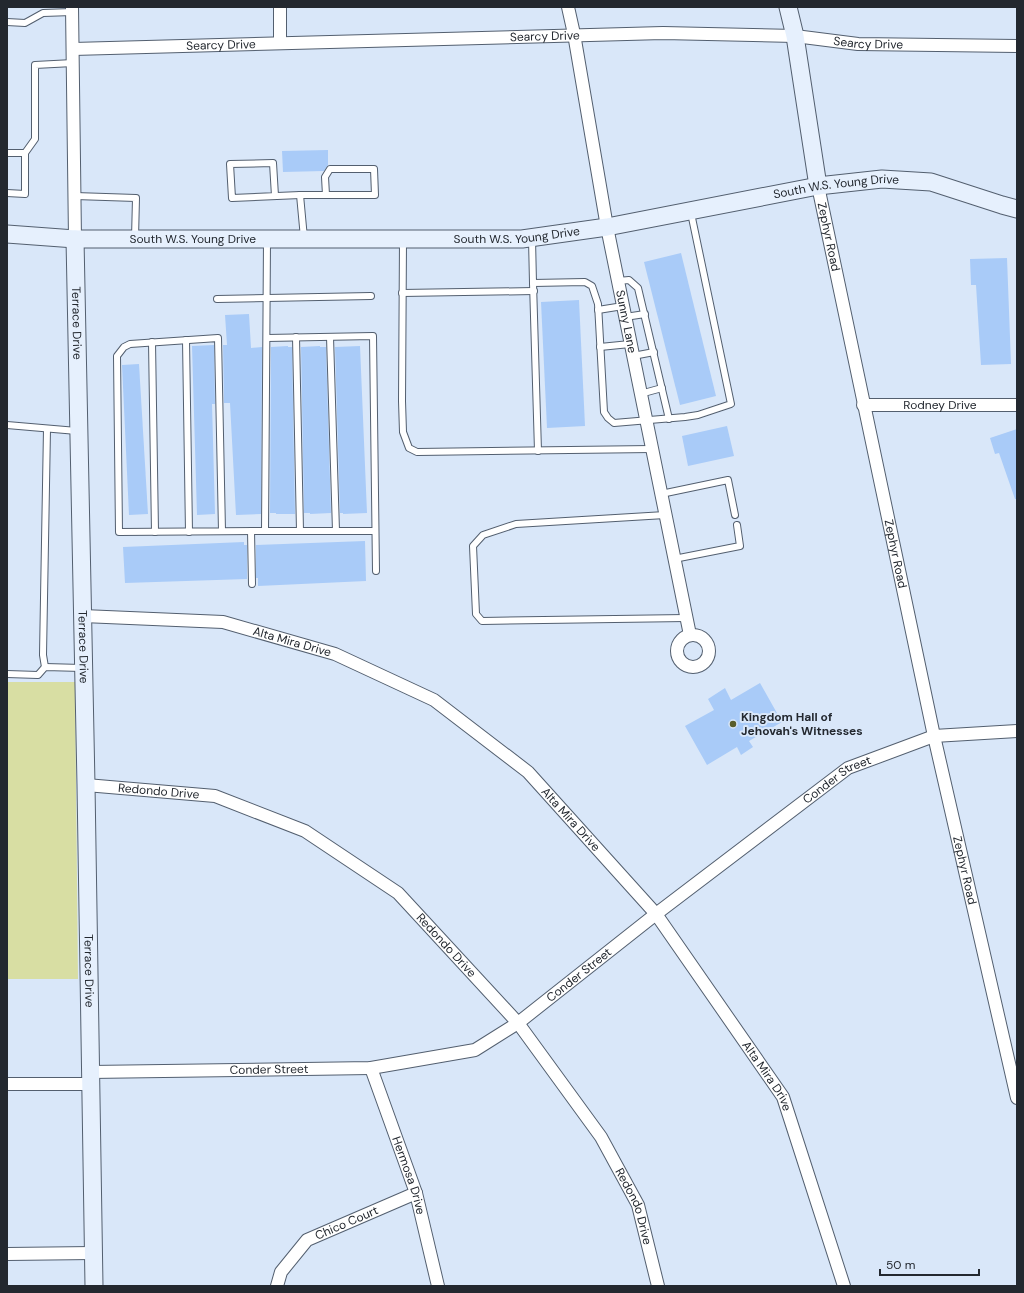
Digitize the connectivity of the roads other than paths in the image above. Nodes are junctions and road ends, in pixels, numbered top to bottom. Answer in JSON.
{"nodes":[{"id":1,"x":280,"y":7,"type":"edge"},
{"id":2,"x":568,"y":7,"type":"edge"},
{"id":3,"x":788,"y":7,"type":"edge"},
{"id":4,"x":72,"y":9,"type":"edge"},
{"id":5,"x":43,"y":10,"type":"edge"},
{"id":6,"x":7,"y":22,"type":"edge"},
{"id":7,"x":574,"y":34,"type":"junction"},
{"id":8,"x":795,"y":36,"type":"junction"},
{"id":9,"x":280,"y":43,"type":"junction"},
{"id":10,"x":1017,"y":46,"type":"edge"},
{"id":11,"x":73,"y":49,"type":"junction"},
{"id":12,"x":73,"y":63,"type":"junction"},
{"id":13,"x":7,"y":153,"type":"edge"},
{"id":14,"x":25,"y":153,"type":"junction"},
{"id":15,"x":818,"y":186,"type":"junction"},
{"id":16,"x":7,"y":193,"type":"edge"},
{"id":17,"x":300,"y":195,"type":"junction"},
{"id":18,"x":326,"y":195,"type":"junction"},
{"id":19,"x":75,"y":196,"type":"junction"},
{"id":20,"x":275,"y":196,"type":"junction"},
{"id":21,"x":1017,"y":209,"type":"edge"},
{"id":22,"x":691,"y":210,"type":"junction"},
{"id":23,"x":606,"y":226,"type":"junction"},
{"id":24,"x":7,"y":234,"type":"edge"},
{"id":25,"x":532,"y":238,"type":"junction"},
{"id":26,"x":76,"y":239,"type":"junction"},
{"id":27,"x":135,"y":239,"type":"junction"},
{"id":28,"x":267,"y":239,"type":"junction"},
{"id":29,"x":304,"y":239,"type":"junction"},
{"id":30,"x":403,"y":239,"type":"junction"},
{"id":31,"x":618,"y":281,"type":"junction"},
{"id":32,"x":533,"y":283,"type":"junction"},
{"id":33,"x":534,"y":291,"type":"junction"},
{"id":34,"x":402,"y":293,"type":"junction"},
{"id":35,"x":371,"y":296,"type":"dead end"},
{"id":36,"x":267,"y":297,"type":"junction"},
{"id":37,"x":216,"y":299,"type":"dead end"},
{"id":38,"x":598,"y":310,"type":"junction"},
{"id":39,"x":624,"y":312,"type":"junction"},
{"id":40,"x":645,"y":314,"type":"junction"},
{"id":41,"x":296,"y":337,"type":"junction"},
{"id":42,"x":330,"y":337,"type":"junction"},
{"id":43,"x":267,"y":338,"type":"junction"},
{"id":44,"x":186,"y":340,"type":"junction"},
{"id":45,"x":152,"y":342,"type":"junction"},
{"id":46,"x":630,"y":344,"type":"junction"},
{"id":47,"x":600,"y":347,"type":"junction"},
{"id":48,"x":654,"y":352,"type":"junction"},
{"id":49,"x":633,"y":356,"type":"junction"},
{"id":50,"x":662,"y":388,"type":"junction"},
{"id":51,"x":640,"y":394,"type":"junction"},
{"id":52,"x":863,"y":405,"type":"junction"},
{"id":53,"x":1017,"y":405,"type":"edge"},
{"id":54,"x":669,"y":419,"type":"junction"},
{"id":55,"x":646,"y":421,"type":"junction"},
{"id":56,"x":7,"y":425,"type":"edge"},
{"id":57,"x":47,"y":429,"type":"junction"},
{"id":58,"x":79,"y":432,"type":"junction"},
{"id":59,"x":652,"y":449,"type":"junction"},
{"id":60,"x":538,"y":451,"type":"junction"},
{"id":61,"x":661,"y":494,"type":"junction"},
{"id":62,"x":665,"y":514,"type":"junction"},
{"id":63,"x":735,"y":515,"type":"dead end"},
{"id":64,"x":737,"y":525,"type":"dead end"},
{"id":65,"x":222,"y":531,"type":"junction"},
{"id":66,"x":251,"y":531,"type":"junction"},
{"id":67,"x":265,"y":531,"type":"junction"},
{"id":68,"x":300,"y":531,"type":"junction"},
{"id":69,"x":336,"y":531,"type":"junction"},
{"id":70,"x":375,"y":531,"type":"junction"},
{"id":71,"x":155,"y":532,"type":"junction"},
{"id":72,"x":189,"y":532,"type":"junction"},
{"id":73,"x":674,"y":559,"type":"junction"},
{"id":74,"x":376,"y":571,"type":"dead end"},
{"id":75,"x":252,"y":584,"type":"dead end"},
{"id":76,"x":83,"y":616,"type":"junction"},
{"id":77,"x":686,"y":618,"type":"junction"},
{"id":78,"x":690,"y":635,"type":"dead end"},
{"id":79,"x":45,"y":667,"type":"junction"},
{"id":80,"x":84,"y":668,"type":"junction"},
{"id":81,"x":7,"y":674,"type":"edge"},
{"id":82,"x":1017,"y":731,"type":"edge"},
{"id":83,"x":934,"y":736,"type":"junction"},
{"id":84,"x":86,"y":785,"type":"junction"},
{"id":85,"x":656,"y":914,"type":"junction"},
{"id":86,"x":518,"y":1023,"type":"junction"},
{"id":87,"x":371,"y":1068,"type":"junction"},
{"id":88,"x":90,"y":1078,"type":"junction"},
{"id":89,"x":7,"y":1084,"type":"edge"},
{"id":90,"x":1017,"y":1098,"type":"edge"},
{"id":91,"x":416,"y":1193,"type":"junction"},
{"id":92,"x":93,"y":1253,"type":"junction"},
{"id":93,"x":7,"y":1254,"type":"edge"},
{"id":94,"x":94,"y":1286,"type":"edge"},
{"id":95,"x":277,"y":1286,"type":"edge"},
{"id":96,"x":438,"y":1286,"type":"edge"},
{"id":97,"x":658,"y":1286,"type":"edge"},
{"id":98,"x":844,"y":1286,"type":"edge"}],
"edges":[{"from":1,"to":9,"type":"street"},
{"from":2,"to":7,"type":"street","name":"Sunny Lane"},
{"from":3,"to":8,"type":"street","name":"Zephyr Road"},
{"from":4,"to":5,"type":"lane"},
{"from":4,"to":11,"type":"street","name":"Terrace Drive"},
{"from":5,"to":6,"type":"lane"},
{"from":7,"to":8,"type":"street","name":"Searcy Drive"},
{"from":7,"to":9,"type":"street","name":"Searcy Drive"},
{"from":7,"to":23,"type":"street","name":"Sunny Lane"},
{"from":8,"to":10,"type":"street","name":"Searcy Drive"},
{"from":8,"to":15,"type":"street","name":"Zephyr Road"},
{"from":9,"to":11,"type":"street","name":"Searcy Drive"},
{"from":11,"to":12,"type":"street","name":"Terrace Drive"},
{"from":12,"to":14,"type":"lane"},
{"from":12,"to":19,"type":"street","name":"Terrace Drive"},
{"from":13,"to":14,"type":"lane"},
{"from":14,"to":16,"type":"lane"},
{"from":15,"to":21,"type":"street","name":"South W.S. Young Drive"},
{"from":15,"to":22,"type":"street","name":"South W.S. Young Drive"},
{"from":15,"to":52,"type":"street","name":"Zephyr Road"},
{"from":17,"to":18,"type":"lane"},
{"from":17,"to":20,"type":"lane"},
{"from":17,"to":29,"type":"lane"},
{"from":18,"to":18,"type":"lane"},
{"from":19,"to":26,"type":"street","name":"Terrace Drive"},
{"from":19,"to":27,"type":"lane"},
{"from":20,"to":20,"type":"lane"},
{"from":22,"to":23,"type":"street","name":"South W.S. Young Drive"},
{"from":22,"to":54,"type":"lane"},
{"from":23,"to":25,"type":"street","name":"South W.S. Young Drive"},
{"from":23,"to":31,"type":"street","name":"Sunny Lane"},
{"from":24,"to":26,"type":"street","name":"South W.S. Young Drive"},
{"from":25,"to":30,"type":"street","name":"South W.S. Young Drive"},
{"from":25,"to":32,"type":"lane"},
{"from":26,"to":27,"type":"street","name":"South W.S. Young Drive"},
{"from":26,"to":58,"type":"street","name":"Terrace Drive"},
{"from":27,"to":28,"type":"street","name":"South W.S. Young Drive"},
{"from":28,"to":29,"type":"street","name":"South W.S. Young Drive"},
{"from":28,"to":36,"type":"lane"},
{"from":29,"to":30,"type":"street","name":"South W.S. Young Drive"},
{"from":30,"to":34,"type":"lane"},
{"from":31,"to":39,"type":"street","name":"Sunny Lane"},
{"from":31,"to":40,"type":"lane"},
{"from":32,"to":33,"type":"lane"},
{"from":32,"to":38,"type":"lane"},
{"from":33,"to":34,"type":"lane"},
{"from":33,"to":60,"type":"lane"},
{"from":34,"to":60,"type":"lane"},
{"from":35,"to":36,"type":"lane"},
{"from":36,"to":37,"type":"lane"},
{"from":36,"to":43,"type":"lane"},
{"from":38,"to":39,"type":"lane"},
{"from":38,"to":47,"type":"lane"},
{"from":39,"to":40,"type":"lane"},
{"from":39,"to":46,"type":"street","name":"Sunny Lane"},
{"from":40,"to":48,"type":"lane"},
{"from":41,"to":42,"type":"lane"},
{"from":41,"to":43,"type":"lane"},
{"from":41,"to":68,"type":"lane"},
{"from":42,"to":69,"type":"lane"},
{"from":42,"to":70,"type":"lane"},
{"from":43,"to":67,"type":"lane"},
{"from":44,"to":45,"type":"lane"},
{"from":44,"to":65,"type":"lane"},
{"from":44,"to":72,"type":"lane"},
{"from":45,"to":71,"type":"lane"},
{"from":45,"to":71,"type":"lane"},
{"from":46,"to":47,"type":"lane"},
{"from":46,"to":49,"type":"street","name":"Sunny Lane"},
{"from":47,"to":55,"type":"lane"},
{"from":48,"to":49,"type":"lane"},
{"from":48,"to":50,"type":"lane"},
{"from":49,"to":51,"type":"street","name":"Sunny Lane"},
{"from":50,"to":51,"type":"lane"},
{"from":50,"to":54,"type":"lane"},
{"from":51,"to":55,"type":"street","name":"Sunny Lane"},
{"from":52,"to":53,"type":"street","name":"Rodney Drive"},
{"from":52,"to":83,"type":"street","name":"Zephyr Road"},
{"from":54,"to":55,"type":"lane"},
{"from":55,"to":59,"type":"street","name":"Sunny Lane"},
{"from":56,"to":57,"type":"lane"},
{"from":57,"to":58,"type":"lane"},
{"from":57,"to":79,"type":"lane"},
{"from":58,"to":76,"type":"street","name":"Terrace Drive"},
{"from":59,"to":60,"type":"lane"},
{"from":59,"to":61,"type":"street","name":"Sunny Lane"},
{"from":61,"to":62,"type":"street","name":"Sunny Lane"},
{"from":61,"to":63,"type":"lane"},
{"from":62,"to":73,"type":"street","name":"Sunny Lane"},
{"from":62,"to":77,"type":"lane"},
{"from":64,"to":73,"type":"lane"},
{"from":65,"to":66,"type":"lane"},
{"from":65,"to":72,"type":"lane"},
{"from":66,"to":67,"type":"lane"},
{"from":66,"to":75,"type":"lane"},
{"from":67,"to":68,"type":"lane"},
{"from":68,"to":69,"type":"lane"},
{"from":69,"to":70,"type":"lane"},
{"from":70,"to":74,"type":"lane"},
{"from":71,"to":72,"type":"lane"},
{"from":73,"to":77,"type":"street","name":"Sunny Lane"},
{"from":76,"to":80,"type":"street","name":"Terrace Drive"},
{"from":76,"to":85,"type":"street","name":"Alta Mira Drive"},
{"from":77,"to":78,"type":"street","name":"Sunny Lane"},
{"from":79,"to":80,"type":"lane"},
{"from":79,"to":81,"type":"lane"},
{"from":80,"to":84,"type":"street","name":"Terrace Drive"},
{"from":82,"to":83,"type":"street","name":"Conder Street"},
{"from":83,"to":85,"type":"street","name":"Conder Street"},
{"from":83,"to":90,"type":"street","name":"Zephyr Road"},
{"from":84,"to":86,"type":"street","name":"Redondo Drive"},
{"from":84,"to":88,"type":"street","name":"Terrace Drive"},
{"from":85,"to":86,"type":"street","name":"Conder Street"},
{"from":85,"to":98,"type":"street","name":"Alta Mira Drive"},
{"from":86,"to":87,"type":"street","name":"Conder Street"},
{"from":86,"to":97,"type":"street","name":"Redondo Drive"},
{"from":87,"to":88,"type":"street","name":"Conder Street"},
{"from":87,"to":91,"type":"street","name":"Hermosa Drive"},
{"from":88,"to":89,"type":"street","name":"Conder Street"},
{"from":88,"to":92,"type":"street","name":"Terrace Drive"},
{"from":91,"to":95,"type":"street","name":"Chico Court"},
{"from":91,"to":96,"type":"street","name":"Hermosa Drive"},
{"from":92,"to":93,"type":"street"},
{"from":92,"to":94,"type":"street","name":"Terrace Drive"}]}
